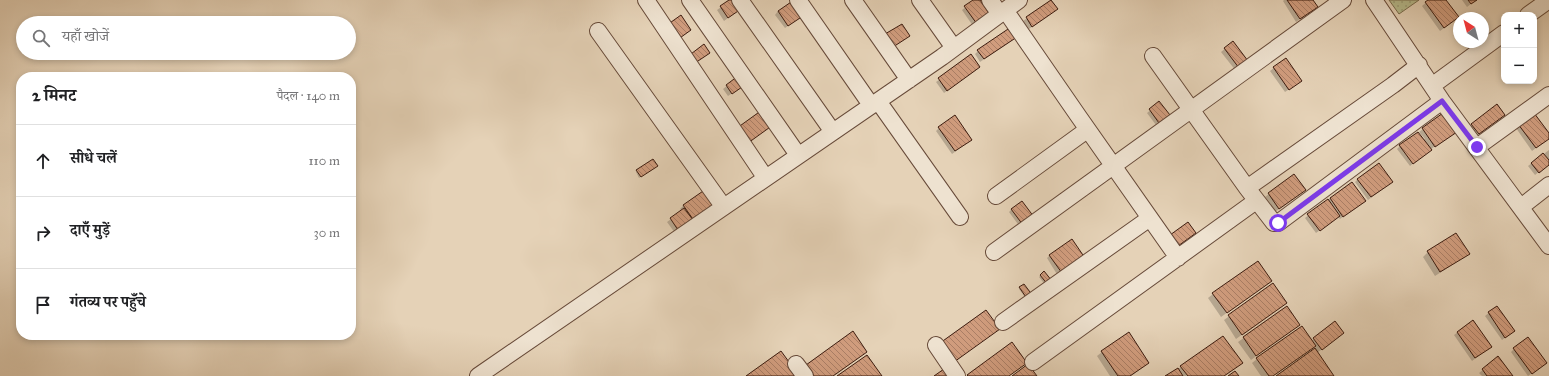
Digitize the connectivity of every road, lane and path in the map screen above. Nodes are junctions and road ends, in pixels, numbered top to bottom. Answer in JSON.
{"nodes":[{"id":1,"x":646,"y":0,"type":"edge"},
{"id":2,"x":690,"y":0,"type":"edge"},
{"id":3,"x":740,"y":0,"type":"edge"},
{"id":4,"x":798,"y":0,"type":"edge"},
{"id":5,"x":853,"y":0,"type":"edge"},
{"id":6,"x":920,"y":0,"type":"edge"},
{"id":7,"x":990,"y":0,"type":"edge"},
{"id":8,"x":1019,"y":0,"type":"edge"},
{"id":9,"x":1343,"y":0,"type":"edge"},
{"id":10,"x":1374,"y":0,"type":"edge"},
{"id":11,"x":1549,"y":0,"type":"edge"},
{"id":12,"x":1002,"y":12,"type":"junction"},
{"id":13,"x":1532,"y":12,"type":"edge"},
{"id":14,"x":598,"y":31,"type":"dead end"},
{"id":15,"x":1501,"y":35,"type":"edge"},
{"id":16,"x":954,"y":48,"type":"junction"},
{"id":17,"x":1153,"y":56,"type":"dead end"},
{"id":18,"x":1419,"y":65,"type":"junction"},
{"id":19,"x":909,"y":80,"type":"junction"},
{"id":20,"x":1433,"y":85,"type":"junction"},
{"id":21,"x":1549,"y":95,"type":"edge"},
{"id":22,"x":1442,"y":101,"type":"junction"},
{"id":23,"x":875,"y":103,"type":"junction"},
{"id":24,"x":1191,"y":110,"type":"junction"},
{"id":25,"x":1087,"y":130,"type":"junction"},
{"id":26,"x":833,"y":132,"type":"junction"},
{"id":27,"x":1477,"y":147,"type":"junction"},
{"id":28,"x":798,"y":155,"type":"junction"},
{"id":29,"x":1113,"y":166,"type":"junction"},
{"id":30,"x":765,"y":177,"type":"junction"},
{"id":31,"x":1549,"y":185,"type":"edge"},
{"id":32,"x":1247,"y":188,"type":"junction"},
{"id":33,"x":996,"y":196,"type":"dead end"},
{"id":34,"x":1256,"y":201,"type":"junction"},
{"id":35,"x":723,"y":206,"type":"junction"},
{"id":36,"x":1521,"y":207,"type":"junction"},
{"id":37,"x":960,"y":217,"type":"dead end"},
{"id":38,"x":1150,"y":218,"type":"junction"},
{"id":39,"x":1549,"y":246,"type":"edge"},
{"id":40,"x":994,"y":252,"type":"dead end"},
{"id":41,"x":1178,"y":258,"type":"junction"},
{"id":42,"x":1003,"y":322,"type":"dead end"},
{"id":43,"x":936,"y":346,"type":"dead end"},
{"id":44,"x":1033,"y":362,"type":"dead end"},
{"id":45,"x":478,"y":376,"type":"edge"},
{"id":46,"x":957,"y":376,"type":"edge"}],
"edges":[{"from":1,"to":30,"type":"street"},
{"from":2,"to":28,"type":"street"},
{"from":3,"to":26,"type":"street"},
{"from":4,"to":23,"type":"street"},
{"from":5,"to":19,"type":"street"},
{"from":6,"to":16,"type":"street"},
{"from":7,"to":12,"type":"street"},
{"from":8,"to":12,"type":"street"},
{"from":9,"to":24,"type":"street"},
{"from":10,"to":18,"type":"street"},
{"from":11,"to":13,"type":"street"},
{"from":12,"to":16,"type":"street"},
{"from":12,"to":25,"type":"street"},
{"from":14,"to":35,"type":"street"},
{"from":15,"to":20,"type":"street"},
{"from":16,"to":19,"type":"street"},
{"from":17,"to":24,"type":"street"},
{"from":18,"to":20,"type":"street"},
{"from":18,"to":32,"type":"street"},
{"from":19,"to":23,"type":"street"},
{"from":20,"to":22,"type":"street"},
{"from":21,"to":27,"type":"street"},
{"from":22,"to":27,"type":"street"},
{"from":22,"to":34,"type":"street"},
{"from":23,"to":26,"type":"street"},
{"from":23,"to":37,"type":"street"},
{"from":24,"to":29,"type":"street"},
{"from":24,"to":32,"type":"street"},
{"from":25,"to":29,"type":"street"},
{"from":25,"to":33,"type":"street"},
{"from":26,"to":28,"type":"street"},
{"from":27,"to":36,"type":"street"},
{"from":28,"to":30,"type":"street"},
{"from":29,"to":38,"type":"street"},
{"from":29,"to":40,"type":"street"},
{"from":30,"to":35,"type":"street"},
{"from":31,"to":36,"type":"street"},
{"from":32,"to":34,"type":"street"},
{"from":34,"to":41,"type":"street"},
{"from":35,"to":45,"type":"street"},
{"from":36,"to":39,"type":"street"},
{"from":38,"to":41,"type":"street"},
{"from":38,"to":42,"type":"street"},
{"from":41,"to":44,"type":"street"},
{"from":43,"to":46,"type":"street"}]}
